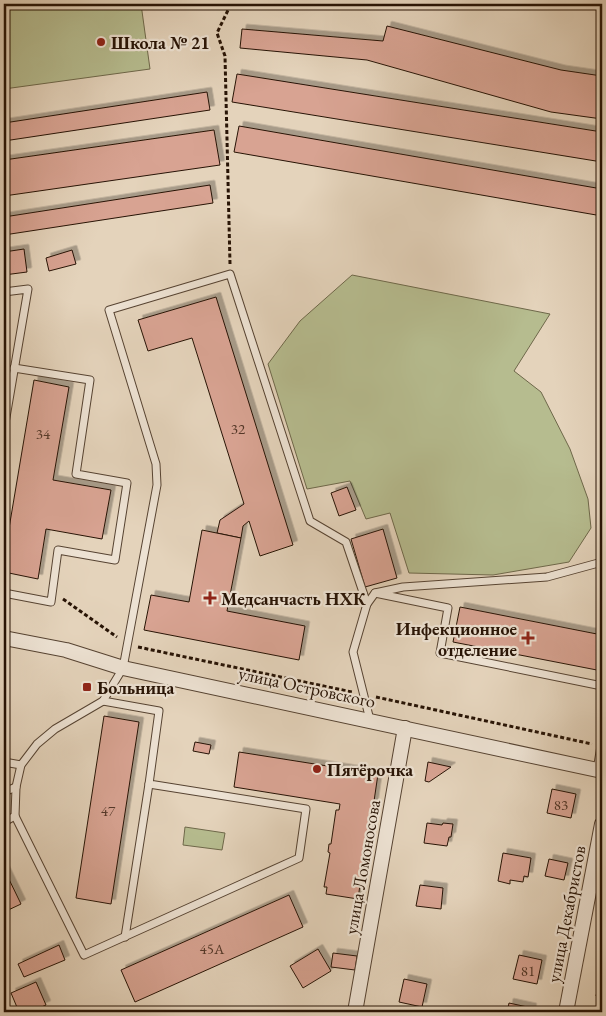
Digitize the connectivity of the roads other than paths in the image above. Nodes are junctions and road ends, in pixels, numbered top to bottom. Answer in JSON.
{"nodes":[{"id":1,"x":4,"y":292,"type":"edge"},
{"id":2,"x":14,"y":368,"type":"junction"},
{"id":3,"x":4,"y":429,"type":"edge"},
{"id":4,"x":602,"y":562,"type":"edge"},
{"id":5,"x":4,"y":593,"type":"edge"},
{"id":6,"x":375,"y":593,"type":"junction"},
{"id":7,"x":367,"y":604,"type":"junction"},
{"id":8,"x":4,"y":638,"type":"edge"},
{"id":9,"x":123,"y":668,"type":"junction"},
{"id":10,"x":602,"y":686,"type":"edge"},
{"id":11,"x":103,"y":701,"type":"junction"},
{"id":12,"x":370,"y":720,"type":"junction"},
{"id":13,"x":405,"y":728,"type":"junction"},
{"id":14,"x":602,"y":743,"type":"edge"},
{"id":15,"x":4,"y":762,"type":"edge"},
{"id":16,"x":21,"y":765,"type":"junction"},
{"id":17,"x":600,"y":770,"type":"edge"},
{"id":18,"x":149,"y":784,"type":"junction"},
{"id":19,"x":16,"y":787,"type":"junction"},
{"id":20,"x":4,"y":792,"type":"edge"},
{"id":21,"x":15,"y":816,"type":"junction"},
{"id":22,"x":4,"y":822,"type":"edge"},
{"id":23,"x":602,"y":824,"type":"edge"},
{"id":24,"x":125,"y":937,"type":"junction"},
{"id":25,"x":355,"y":1012,"type":"edge"},
{"id":26,"x":566,"y":1012,"type":"edge"}],
"edges":[{"from":1,"to":2,"type":"lane"},
{"from":2,"to":3,"type":"lane"},
{"from":2,"to":5,"type":"lane"},
{"from":4,"to":6,"type":"lane"},
{"from":6,"to":7,"type":"lane"},
{"from":6,"to":10,"type":"lane"},
{"from":7,"to":9,"type":"lane"},
{"from":7,"to":12,"type":"lane"},
{"from":8,"to":9,"type":"street","name":"улица Островского"},
{"from":9,"to":11,"type":"lane"},
{"from":9,"to":12,"type":"street","name":"улица Островского"},
{"from":11,"to":16,"type":"lane"},
{"from":11,"to":18,"type":"lane"},
{"from":12,"to":13,"type":"street","name":"улица Островского"},
{"from":13,"to":17,"type":"street","name":"улица Островского"},
{"from":13,"to":25,"type":"street","name":"улица Ломоносова"},
{"from":14,"to":17,"type":"lane"},
{"from":15,"to":16,"type":"lane"},
{"from":16,"to":19,"type":"lane"},
{"from":18,"to":24,"type":"lane"},
{"from":18,"to":24,"type":"lane"},
{"from":19,"to":20,"type":"lane"},
{"from":19,"to":21,"type":"lane"},
{"from":21,"to":22,"type":"lane"},
{"from":21,"to":24,"type":"lane"},
{"from":23,"to":26,"type":"street","name":"улица Декабристов"}]}
